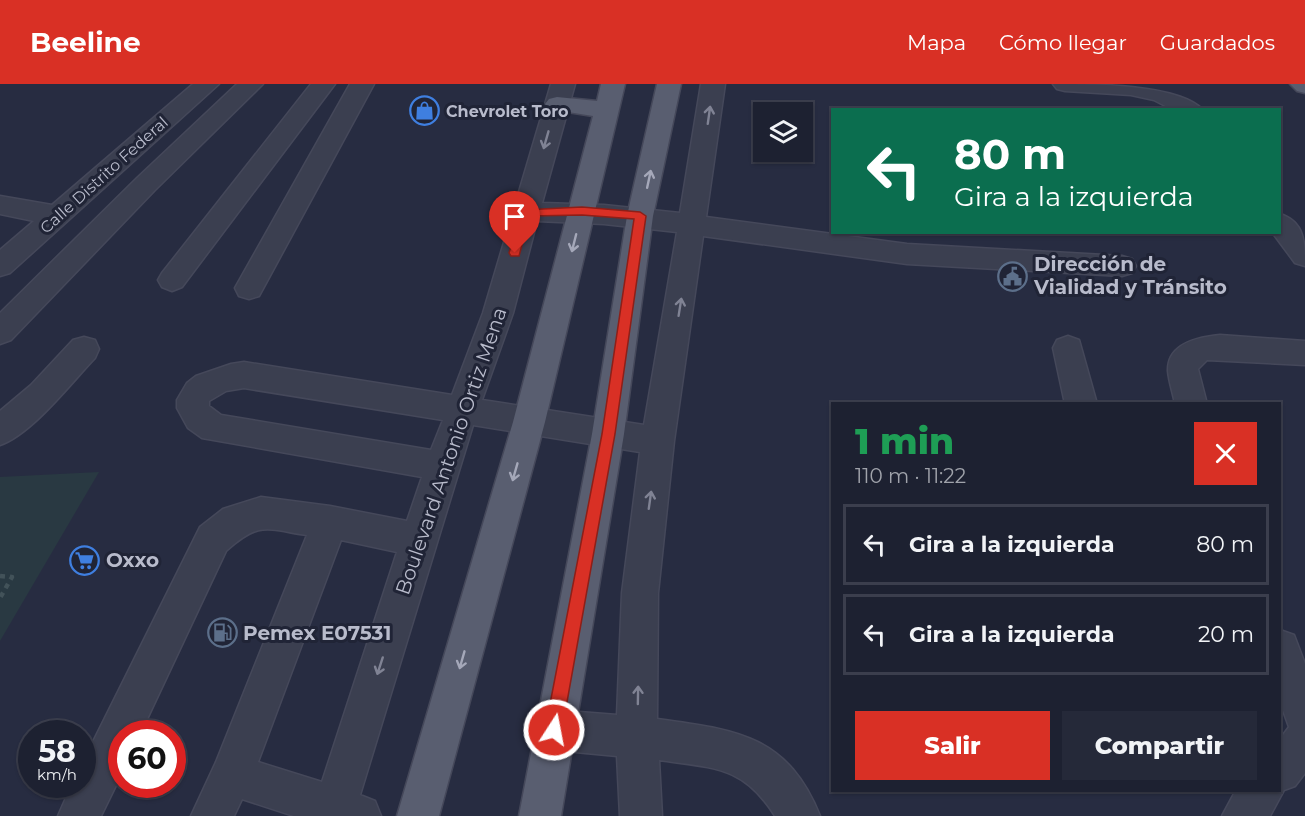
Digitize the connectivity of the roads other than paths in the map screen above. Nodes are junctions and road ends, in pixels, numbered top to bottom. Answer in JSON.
{"nodes":[{"id":1,"x":207,"y":84,"type":"edge"},
{"id":2,"x":251,"y":84,"type":"edge"},
{"id":3,"x":323,"y":84,"type":"edge"},
{"id":4,"x":362,"y":84,"type":"edge"},
{"id":5,"x":669,"y":84,"type":"edge"},
{"id":6,"x":713,"y":84,"type":"edge"},
{"id":7,"x":1065,"y":84,"type":"edge"},
{"id":8,"x":1158,"y":88,"type":"edge"},
{"id":9,"x":560,"y":94,"type":"edge"},
{"id":10,"x":610,"y":97,"type":"edge"},
{"id":11,"x":1189,"y":108,"type":"edge"},
{"id":12,"x":275,"y":187,"type":"junction"},
{"id":13,"x":0,"y":205,"type":"edge"},
{"id":14,"x":582,"y":211,"type":"junction"},
{"id":15,"x":526,"y":213,"type":"junction"},
{"id":16,"x":59,"y":216,"type":"junction"},
{"id":17,"x":640,"y":216,"type":"junction"},
{"id":18,"x":693,"y":225,"type":"junction"},
{"id":19,"x":1281,"y":225,"type":"edge"},
{"id":20,"x":1305,"y":256,"type":"edge"},
{"id":21,"x":0,"y":266,"type":"edge"},
{"id":22,"x":1122,"y":266,"type":"dead end"},
{"id":23,"x":172,"y":280,"type":"dead end"},
{"id":24,"x":249,"y":288,"type":"dead end"},
{"id":25,"x":0,"y":332,"type":"edge"},
{"id":26,"x":1068,"y":348,"type":"dead end"},
{"id":27,"x":84,"y":349,"type":"dead end"},
{"id":28,"x":1305,"y":353,"type":"edge"},
{"id":29,"x":1081,"y":402,"type":"edge"},
{"id":30,"x":1191,"y":402,"type":"edge"},
{"id":31,"x":461,"y":410,"type":"junction"},
{"id":32,"x":529,"y":422,"type":"junction"},
{"id":33,"x":0,"y":431,"type":"edge"},
{"id":34,"x":608,"y":434,"type":"junction"},
{"id":35,"x":658,"y":441,"type":"junction"},
{"id":36,"x":442,"y":466,"type":"junction"},
{"id":37,"x":330,"y":522,"type":"junction"},
{"id":38,"x":420,"y":540,"type":"junction"},
{"id":39,"x":1281,"y":653,"type":"edge"},
{"id":40,"x":1305,"y":717,"type":"edge"},
{"id":41,"x":554,"y":730,"type":"junction"},
{"id":42,"x":637,"y":737,"type":"junction"},
{"id":43,"x":1305,"y":740,"type":"edge"},
{"id":44,"x":1281,"y":770,"type":"edge"},
{"id":45,"x":232,"y":775,"type":"junction"},
{"id":46,"x":1261,"y":792,"type":"edge"},
{"id":47,"x":342,"y":814,"type":"edge"},
{"id":48,"x":79,"y":816,"type":"edge"},
{"id":49,"x":212,"y":816,"type":"edge"},
{"id":50,"x":418,"y":816,"type":"edge"},
{"id":51,"x":540,"y":816,"type":"edge"},
{"id":52,"x":641,"y":816,"type":"edge"},
{"id":53,"x":799,"y":816,"type":"edge"},
{"id":54,"x":1243,"y":816,"type":"edge"}],
"edges":[{"from":1,"to":16,"type":"street","name":"Calle Distrito Federal"},
{"from":2,"to":25,"type":"street"},
{"from":3,"to":12,"type":"street"},
{"from":4,"to":12,"type":"street"},
{"from":17,"to":5,"type":"main road","one_way":true},
{"from":18,"to":6,"type":"street","one_way":true},
{"from":7,"to":8,"type":"street"},
{"from":8,"to":11,"type":"street"},
{"from":9,"to":10,"type":"main road"},
{"from":9,"to":15,"type":"street","name":"Boulevard Antonio Ortiz Mena","one_way":true},
{"from":10,"to":14,"type":"main road"},
{"from":12,"to":23,"type":"street"},
{"from":12,"to":24,"type":"street"},
{"from":13,"to":16,"type":"street"},
{"from":14,"to":15,"type":"street"},
{"from":14,"to":17,"type":"street"},
{"from":14,"to":32,"type":"main road","one_way":true},
{"from":15,"to":31,"type":"street","name":"Boulevard Antonio Ortiz Mena"},
{"from":16,"to":21,"type":"street","name":"Calle Distrito Federal"},
{"from":17,"to":18,"type":"street"},
{"from":17,"to":34,"type":"main road"},
{"from":18,"to":22,"type":"street"},
{"from":35,"to":18,"type":"street","one_way":true},
{"from":19,"to":20,"type":"street"},
{"from":26,"to":29,"type":"street"},
{"from":27,"to":33,"type":"street"},
{"from":28,"to":30,"type":"street"},
{"from":31,"to":32,"type":"street"},
{"from":31,"to":36,"type":"street","name":"Boulevard Antonio Ortiz Mena"},
{"from":31,"to":36,"type":"street"},
{"from":32,"to":34,"type":"street"},
{"from":32,"to":50,"type":"main road","one_way":true},
{"from":34,"to":35,"type":"street"},
{"from":34,"to":41,"type":"main road"},
{"from":42,"to":35,"type":"street","one_way":true},
{"from":36,"to":38,"type":"street","name":"Boulevard Antonio Ortiz Mena"},
{"from":37,"to":38,"type":"street"},
{"from":37,"to":45,"type":"street"},
{"from":37,"to":48,"type":"street"},
{"from":38,"to":47,"type":"street","name":"Boulevard Antonio Ortiz Mena","one_way":true},
{"from":39,"to":40,"type":"street"},
{"from":41,"to":42,"type":"street"},
{"from":41,"to":51,"type":"main road"},
{"from":42,"to":52,"type":"street"},
{"from":42,"to":53,"type":"street"},
{"from":43,"to":44,"type":"street"},
{"from":45,"to":47,"type":"street"},
{"from":45,"to":49,"type":"street"},
{"from":46,"to":54,"type":"street"}]}
